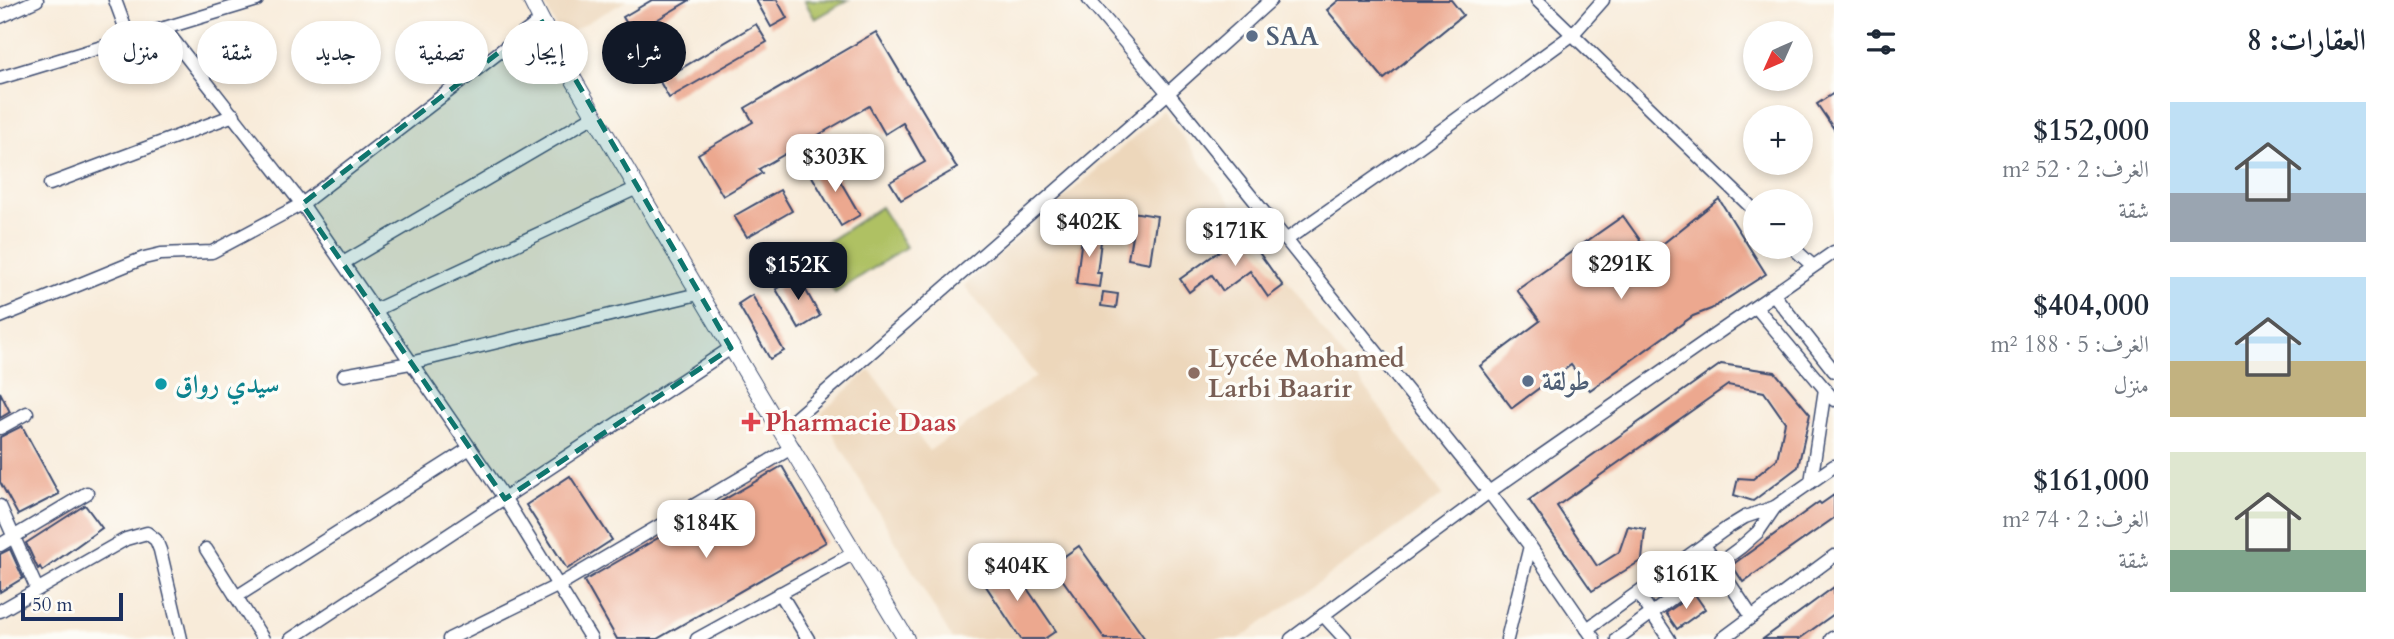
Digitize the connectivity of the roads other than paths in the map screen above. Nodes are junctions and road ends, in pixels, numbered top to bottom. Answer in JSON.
{"nodes":[{"id":1,"x":37,"y":0,"type":"edge"},
{"id":2,"x":115,"y":0,"type":"edge"},
{"id":3,"x":257,"y":0,"type":"edge"},
{"id":4,"x":531,"y":0,"type":"edge"},
{"id":5,"x":1089,"y":0,"type":"edge"},
{"id":6,"x":1271,"y":0,"type":"edge"},
{"id":7,"x":1537,"y":0,"type":"edge"},
{"id":8,"x":1603,"y":0,"type":"edge"},
{"id":9,"x":0,"y":17,"type":"edge"},
{"id":10,"x":541,"y":20,"type":"junction"},
{"id":11,"x":123,"y":21,"type":"edge"},
{"id":12,"x":183,"y":22,"type":"edge"},
{"id":13,"x":1572,"y":34,"type":"junction"},
{"id":14,"x":98,"y":48,"type":"edge"},
{"id":15,"x":183,"y":52,"type":"edge"},
{"id":16,"x":0,"y":78,"type":"edge"},
{"id":17,"x":1168,"y":93,"type":"junction"},
{"id":18,"x":234,"y":115,"type":"junction"},
{"id":19,"x":594,"y":116,"type":"junction"},
{"id":20,"x":50,"y":184,"type":"dead end"},
{"id":21,"x":637,"y":188,"type":"junction"},
{"id":22,"x":1743,"y":199,"type":"edge"},
{"id":23,"x":302,"y":204,"type":"junction"},
{"id":24,"x":1286,"y":240,"type":"junction"},
{"id":25,"x":1834,"y":252,"type":"edge"},
{"id":26,"x":1805,"y":259,"type":"edge"},
{"id":27,"x":343,"y":263,"type":"junction"},
{"id":28,"x":1812,"y":266,"type":"junction"},
{"id":29,"x":698,"y":294,"type":"junction"},
{"id":30,"x":1774,"y":295,"type":"junction"},
{"id":31,"x":1756,"y":307,"type":"junction"},
{"id":32,"x":375,"y":310,"type":"junction"},
{"id":33,"x":0,"y":317,"type":"edge"},
{"id":34,"x":731,"y":348,"type":"junction"},
{"id":35,"x":410,"y":363,"type":"junction"},
{"id":36,"x":1834,"y":370,"type":"edge"},
{"id":37,"x":344,"y":375,"type":"dead end"},
{"id":38,"x":1825,"y":389,"type":"junction"},
{"id":39,"x":1834,"y":400,"type":"edge"},
{"id":40,"x":27,"y":413,"type":"dead end"},
{"id":41,"x":0,"y":428,"type":"edge"},
{"id":42,"x":782,"y":429,"type":"junction"},
{"id":43,"x":793,"y":447,"type":"junction"},
{"id":44,"x":470,"y":449,"type":"junction"},
{"id":45,"x":1834,"y":466,"type":"edge"},
{"id":46,"x":1811,"y":482,"type":"junction"},
{"id":47,"x":1489,"y":492,"type":"junction"},
{"id":48,"x":87,"y":493,"type":"dead end"},
{"id":49,"x":505,"y":499,"type":"junction"},
{"id":50,"x":0,"y":506,"type":"edge"},
{"id":51,"x":1775,"y":508,"type":"junction"},
{"id":52,"x":14,"y":537,"type":"junction"},
{"id":53,"x":0,"y":545,"type":"edge"},
{"id":54,"x":1704,"y":545,"type":"junction"},
{"id":55,"x":1530,"y":546,"type":"junction"},
{"id":56,"x":206,"y":549,"type":"dead end"},
{"id":57,"x":854,"y":553,"type":"junction"},
{"id":58,"x":1834,"y":556,"type":"edge"},
{"id":59,"x":1718,"y":566,"type":"junction"},
{"id":60,"x":559,"y":585,"type":"junction"},
{"id":61,"x":37,"y":589,"type":"junction"},
{"id":62,"x":780,"y":593,"type":"junction"},
{"id":63,"x":1638,"y":593,"type":"junction"},
{"id":64,"x":236,"y":597,"type":"junction"},
{"id":65,"x":0,"y":611,"type":"edge"},
{"id":66,"x":1651,"y":614,"type":"junction"},
{"id":67,"x":1323,"y":615,"type":"junction"},
{"id":68,"x":1752,"y":617,"type":"junction"},
{"id":69,"x":1591,"y":634,"type":"edge"},
{"id":70,"x":181,"y":639,"type":"edge"},
{"id":71,"x":263,"y":639,"type":"edge"},
{"id":72,"x":291,"y":639,"type":"edge"},
{"id":73,"x":449,"y":639,"type":"edge"},
{"id":74,"x":591,"y":639,"type":"edge"},
{"id":75,"x":697,"y":639,"type":"edge"},
{"id":76,"x":808,"y":639,"type":"edge"},
{"id":77,"x":906,"y":639,"type":"edge"},
{"id":78,"x":1290,"y":639,"type":"edge"},
{"id":79,"x":1345,"y":639,"type":"edge"},
{"id":80,"x":1507,"y":639,"type":"edge"},
{"id":81,"x":1617,"y":639,"type":"edge"},
{"id":82,"x":1669,"y":639,"type":"edge"},
{"id":83,"x":1722,"y":639,"type":"edge"}],
"edges":[{"from":1,"to":9,"type":"street"},
{"from":2,"to":11,"type":"street"},
{"from":3,"to":12,"type":"street"},
{"from":4,"to":10,"type":"street"},
{"from":5,"to":17,"type":"street"},
{"from":6,"to":17,"type":"street"},
{"from":7,"to":13,"type":"street"},
{"from":8,"to":13,"type":"street"},
{"from":10,"to":19,"type":"street"},
{"from":10,"to":23,"type":"street"},
{"from":13,"to":22,"type":"street"},
{"from":13,"to":24,"type":"street"},
{"from":14,"to":16,"type":"street"},
{"from":15,"to":18,"type":"street"},
{"from":17,"to":24,"type":"street"},
{"from":17,"to":42,"type":"street"},
{"from":18,"to":20,"type":"street"},
{"from":18,"to":23,"type":"street"},
{"from":19,"to":21,"type":"street"},
{"from":19,"to":27,"type":"street"},
{"from":21,"to":29,"type":"street"},
{"from":21,"to":32,"type":"street"},
{"from":23,"to":27,"type":"street"},
{"from":23,"to":33,"type":"street"},
{"from":24,"to":47,"type":"street"},
{"from":25,"to":28,"type":"street"},
{"from":26,"to":28,"type":"street"},
{"from":27,"to":32,"type":"street"},
{"from":28,"to":30,"type":"street"},
{"from":29,"to":34,"type":"street"},
{"from":29,"to":35,"type":"street"},
{"from":30,"to":31,"type":"street"},
{"from":30,"to":36,"type":"street"},
{"from":31,"to":38,"type":"street"},
{"from":31,"to":47,"type":"street"},
{"from":32,"to":35,"type":"street"},
{"from":34,"to":42,"type":"street"},
{"from":34,"to":49,"type":"street"},
{"from":35,"to":37,"type":"street"},
{"from":35,"to":44,"type":"street"},
{"from":38,"to":39,"type":"street"},
{"from":38,"to":46,"type":"street"},
{"from":40,"to":41,"type":"street"},
{"from":42,"to":43,"type":"street"},
{"from":43,"to":57,"type":"street"},
{"from":43,"to":60,"type":"street"},
{"from":44,"to":49,"type":"street"},
{"from":44,"to":64,"type":"street"},
{"from":45,"to":46,"type":"street"},
{"from":46,"to":51,"type":"street"},
{"from":47,"to":55,"type":"street"},
{"from":47,"to":67,"type":"street"},
{"from":48,"to":52,"type":"street"},
{"from":49,"to":60,"type":"street"},
{"from":49,"to":72,"type":"street"},
{"from":50,"to":52,"type":"street"},
{"from":51,"to":54,"type":"street"},
{"from":51,"to":59,"type":"street"},
{"from":52,"to":53,"type":"street"},
{"from":52,"to":61,"type":"street"},
{"from":54,"to":59,"type":"street"},
{"from":54,"to":63,"type":"street"},
{"from":55,"to":69,"type":"street"},
{"from":55,"to":80,"type":"street"},
{"from":56,"to":64,"type":"street"},
{"from":57,"to":62,"type":"street"},
{"from":57,"to":77,"type":"street"},
{"from":58,"to":68,"type":"street"},
{"from":59,"to":66,"type":"street"},
{"from":59,"to":68,"type":"street"},
{"from":60,"to":73,"type":"street"},
{"from":60,"to":74,"type":"street"},
{"from":61,"to":65,"type":"street"},
{"from":61,"to":70,"type":"street"},
{"from":62,"to":75,"type":"street"},
{"from":62,"to":76,"type":"street"},
{"from":63,"to":66,"type":"street"},
{"from":63,"to":69,"type":"street"},
{"from":64,"to":71,"type":"street"},
{"from":66,"to":81,"type":"street"},
{"from":66,"to":82,"type":"street"},
{"from":67,"to":78,"type":"street"},
{"from":67,"to":79,"type":"street"},
{"from":68,"to":83,"type":"street"}]}
